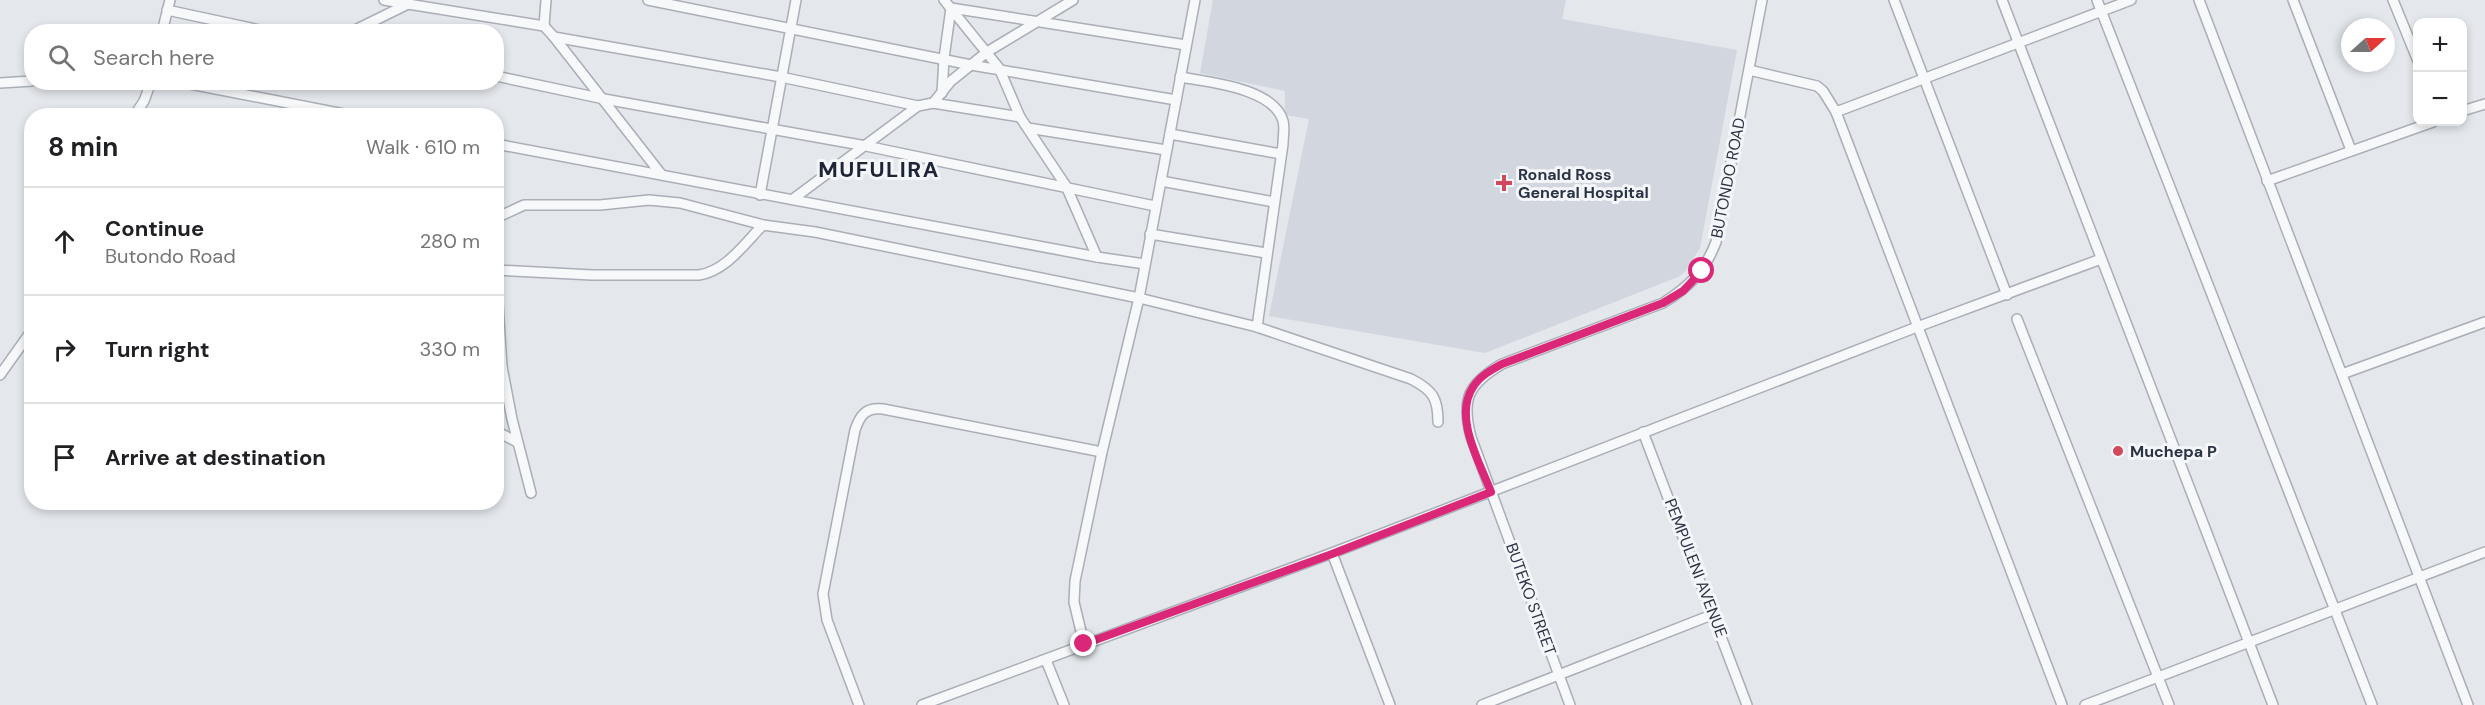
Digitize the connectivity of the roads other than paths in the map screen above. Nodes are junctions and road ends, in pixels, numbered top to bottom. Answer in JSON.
{"nodes":[{"id":1,"x":170,"y":0,"type":"edge"},
{"id":2,"x":384,"y":0,"type":"edge"},
{"id":3,"x":546,"y":0,"type":"edge"},
{"id":4,"x":648,"y":0,"type":"edge"},
{"id":5,"x":796,"y":0,"type":"edge"},
{"id":6,"x":1073,"y":0,"type":"edge"},
{"id":7,"x":1195,"y":0,"type":"edge"},
{"id":8,"x":1762,"y":0,"type":"edge"},
{"id":9,"x":1894,"y":0,"type":"edge"},
{"id":10,"x":2002,"y":0,"type":"edge"},
{"id":11,"x":2097,"y":0,"type":"edge"},
{"id":12,"x":2131,"y":0,"type":"edge"},
{"id":13,"x":2199,"y":0,"type":"edge"},
{"id":14,"x":2294,"y":0,"type":"edge"},
{"id":15,"x":2393,"y":0,"type":"edge"},
{"id":16,"x":408,"y":2,"type":"edge"},
{"id":17,"x":946,"y":2,"type":"edge"},
{"id":18,"x":167,"y":10,"type":"junction"},
{"id":19,"x":2102,"y":12,"type":"junction"},
{"id":20,"x":1037,"y":22,"type":"junction"},
{"id":21,"x":164,"y":24,"type":"edge"},
{"id":22,"x":232,"y":24,"type":"edge"},
{"id":23,"x":366,"y":24,"type":"edge"},
{"id":24,"x":544,"y":26,"type":"junction"},
{"id":25,"x":791,"y":28,"type":"junction"},
{"id":26,"x":554,"y":37,"type":"junction"},
{"id":27,"x":2019,"y":43,"type":"junction"},
{"id":28,"x":1186,"y":45,"type":"junction"},
{"id":29,"x":2413,"y":49,"type":"edge"},
{"id":30,"x":987,"y":52,"type":"junction"},
{"id":31,"x":944,"y":58,"type":"junction"},
{"id":32,"x":971,"y":65,"type":"junction"},
{"id":33,"x":999,"y":68,"type":"junction"},
{"id":34,"x":1749,"y":70,"type":"junction"},
{"id":35,"x":782,"y":77,"type":"junction"},
{"id":36,"x":1180,"y":77,"type":"junction"},
{"id":37,"x":1924,"y":77,"type":"junction"},
{"id":38,"x":504,"y":78,"type":"edge"},
{"id":39,"x":24,"y":82,"type":"edge"},
{"id":40,"x":0,"y":83,"type":"edge"},
{"id":41,"x":148,"y":90,"type":"edge"},
{"id":42,"x":229,"y":90,"type":"edge"},
{"id":43,"x":235,"y":91,"type":"joint"},
{"id":44,"x":942,"y":93,"type":"junction"},
{"id":45,"x":604,"y":99,"type":"junction"},
{"id":46,"x":1176,"y":100,"type":"junction"},
{"id":47,"x":933,"y":103,"type":"junction"},
{"id":48,"x":2485,"y":104,"type":"edge"},
{"id":49,"x":918,"y":106,"type":"junction"},
{"id":50,"x":139,"y":108,"type":"edge"},
{"id":51,"x":316,"y":108,"type":"edge"},
{"id":52,"x":2467,"y":110,"type":"edge"},
{"id":53,"x":1836,"y":112,"type":"junction"},
{"id":54,"x":1020,"y":117,"type":"junction"},
{"id":55,"x":2421,"y":126,"type":"edge"},
{"id":56,"x":1028,"y":128,"type":"junction"},
{"id":57,"x":772,"y":130,"type":"junction"},
{"id":58,"x":1170,"y":134,"type":"junction"},
{"id":59,"x":504,"y":145,"type":"edge"},
{"id":60,"x":866,"y":146,"type":"junction"},
{"id":61,"x":1166,"y":150,"type":"junction"},
{"id":62,"x":2351,"y":150,"type":"junction"},
{"id":63,"x":1281,"y":154,"type":"junction"},
{"id":64,"x":661,"y":174,"type":"junction"},
{"id":65,"x":1161,"y":181,"type":"junction"},
{"id":66,"x":2267,"y":181,"type":"junction"},
{"id":67,"x":1066,"y":186,"type":"junction"},
{"id":68,"x":760,"y":195,"type":"junction"},
{"id":69,"x":794,"y":199,"type":"junction"},
{"id":70,"x":1274,"y":202,"type":"junction"},
{"id":71,"x":1155,"y":206,"type":"junction"},
{"id":72,"x":504,"y":214,"type":"edge"},
{"id":73,"x":763,"y":225,"type":"junction"},
{"id":74,"x":1150,"y":234,"type":"junction"},
{"id":75,"x":1266,"y":253,"type":"junction"},
{"id":76,"x":1096,"y":257,"type":"junction"},
{"id":77,"x":2101,"y":259,"type":"junction"},
{"id":78,"x":1145,"y":264,"type":"junction"},
{"id":79,"x":504,"y":271,"type":"edge"},
{"id":80,"x":2007,"y":295,"type":"junction"},
{"id":81,"x":1139,"y":298,"type":"junction"},
{"id":82,"x":2017,"y":319,"type":"dead end"},
{"id":83,"x":2485,"y":322,"type":"edge"},
{"id":84,"x":1257,"y":327,"type":"junction"},
{"id":85,"x":1917,"y":327,"type":"junction"},
{"id":86,"x":24,"y":341,"type":"edge"},
{"id":87,"x":2342,"y":374,"type":"junction"},
{"id":88,"x":0,"y":375,"type":"edge"},
{"id":89,"x":504,"y":376,"type":"edge"},
{"id":90,"x":1438,"y":422,"type":"dead end"},
{"id":91,"x":1643,"y":432,"type":"junction"},
{"id":92,"x":504,"y":435,"type":"edge"},
{"id":93,"x":518,"y":442,"type":"junction"},
{"id":94,"x":1102,"y":452,"type":"junction"},
{"id":95,"x":1491,"y":492,"type":"junction"},
{"id":96,"x":531,"y":493,"type":"dead end"},
{"id":97,"x":2485,"y":552,"type":"edge"},
{"id":98,"x":1332,"y":554,"type":"junction"},
{"id":99,"x":2420,"y":578,"type":"junction"},
{"id":100,"x":2334,"y":609,"type":"junction"},
{"id":101,"x":1714,"y":614,"type":"junction"},
{"id":102,"x":2248,"y":641,"type":"junction"},
{"id":103,"x":1084,"y":644,"type":"junction"},
{"id":104,"x":1047,"y":660,"type":"junction"},
{"id":105,"x":1558,"y":675,"type":"junction"},
{"id":106,"x":2158,"y":677,"type":"junction"},
{"id":107,"x":859,"y":705,"type":"edge"},
{"id":108,"x":922,"y":705,"type":"edge"},
{"id":109,"x":1064,"y":705,"type":"edge"},
{"id":110,"x":1390,"y":705,"type":"edge"},
{"id":111,"x":1482,"y":705,"type":"edge"},
{"id":112,"x":1570,"y":705,"type":"edge"},
{"id":113,"x":1747,"y":705,"type":"edge"},
{"id":114,"x":2062,"y":705,"type":"edge"},
{"id":115,"x":2085,"y":705,"type":"edge"},
{"id":116,"x":2169,"y":705,"type":"edge"},
{"id":117,"x":2273,"y":705,"type":"edge"},
{"id":118,"x":2372,"y":705,"type":"edge"},
{"id":119,"x":2468,"y":705,"type":"edge"}],
"edges":[{"from":1,"to":18,"type":"street"},
{"from":2,"to":16,"type":"street"},
{"from":3,"to":24,"type":"street"},
{"from":4,"to":25,"type":"street"},
{"from":5,"to":25,"type":"street"},
{"from":6,"to":20,"type":"street"},
{"from":7,"to":28,"type":"street"},
{"from":8,"to":34,"type":"street","name":"BUTONDO ROAD"},
{"from":9,"to":37,"type":"street"},
{"from":10,"to":27,"type":"street"},
{"from":11,"to":19,"type":"street"},
{"from":12,"to":19,"type":"street"},
{"from":13,"to":66,"type":"street"},
{"from":14,"to":62,"type":"street"},
{"from":15,"to":29,"type":"street"},
{"from":16,"to":23,"type":"street"},
{"from":16,"to":24,"type":"street"},
{"from":17,"to":20,"type":"street"},
{"from":17,"to":30,"type":"street"},
{"from":17,"to":31,"type":"street"},
{"from":18,"to":21,"type":"street"},
{"from":18,"to":22,"type":"street"},
{"from":19,"to":27,"type":"street"},
{"from":19,"to":100,"type":"street"},
{"from":20,"to":28,"type":"street"},
{"from":20,"to":30,"type":"street"},
{"from":24,"to":26,"type":"street"},
{"from":25,"to":31,"type":"street"},
{"from":25,"to":35,"type":"street"},
{"from":26,"to":35,"type":"street"},
{"from":26,"to":45,"type":"street"},
{"from":27,"to":37,"type":"street"},
{"from":27,"to":77,"type":"street"},
{"from":28,"to":36,"type":"street"},
{"from":30,"to":32,"type":"street"},
{"from":30,"to":33,"type":"street"},
{"from":31,"to":32,"type":"street"},
{"from":31,"to":44,"type":"street"},
{"from":32,"to":33,"type":"street"},
{"from":32,"to":44,"type":"street"},
{"from":33,"to":46,"type":"street"},
{"from":33,"to":54,"type":"street"},
{"from":34,"to":53,"type":"street"},
{"from":34,"to":95,"type":"street","name":"BUTONDO ROAD"},
{"from":35,"to":49,"type":"street"},
{"from":35,"to":57,"type":"street"},
{"from":36,"to":46,"type":"street"},
{"from":36,"to":63,"type":"street"},
{"from":37,"to":53,"type":"street"},
{"from":37,"to":80,"type":"street"},
{"from":38,"to":45,"type":"street"},
{"from":39,"to":40,"type":"street"},
{"from":41,"to":50,"type":"street"},
{"from":42,"to":43,"type":"street"},
{"from":43,"to":51,"type":"street"},
{"from":44,"to":47,"type":"street"},
{"from":45,"to":57,"type":"street"},
{"from":45,"to":64,"type":"street"},
{"from":46,"to":58,"type":"street"},
{"from":47,"to":49,"type":"street"},
{"from":47,"to":54,"type":"street"},
{"from":48,"to":52,"type":"street"},
{"from":49,"to":60,"type":"street"},
{"from":53,"to":85,"type":"street"},
{"from":54,"to":56,"type":"street"},
{"from":55,"to":62,"type":"street"},
{"from":56,"to":61,"type":"street"},
{"from":56,"to":67,"type":"street"},
{"from":57,"to":60,"type":"street"},
{"from":57,"to":68,"type":"street"},
{"from":58,"to":61,"type":"street"},
{"from":58,"to":63,"type":"street"},
{"from":59,"to":64,"type":"street"},
{"from":60,"to":67,"type":"street"},
{"from":60,"to":69,"type":"street"},
{"from":61,"to":65,"type":"street"},
{"from":62,"to":66,"type":"street"},
{"from":63,"to":70,"type":"street"},
{"from":64,"to":68,"type":"street"},
{"from":65,"to":70,"type":"street"},
{"from":65,"to":71,"type":"street"},
{"from":66,"to":87,"type":"street"},
{"from":67,"to":71,"type":"street"},
{"from":67,"to":76,"type":"street"},
{"from":68,"to":69,"type":"street"},
{"from":69,"to":76,"type":"street"},
{"from":70,"to":75,"type":"street"},
{"from":71,"to":74,"type":"street"},
{"from":72,"to":73,"type":"street"},
{"from":73,"to":79,"type":"street"},
{"from":73,"to":81,"type":"street"},
{"from":74,"to":75,"type":"street"},
{"from":74,"to":78,"type":"street"},
{"from":75,"to":84,"type":"street"},
{"from":76,"to":78,"type":"street"},
{"from":77,"to":80,"type":"street"},
{"from":77,"to":102,"type":"street"},
{"from":78,"to":81,"type":"street"},
{"from":80,"to":85,"type":"street"},
{"from":81,"to":84,"type":"street"},
{"from":81,"to":94,"type":"street"},
{"from":82,"to":106,"type":"street"},
{"from":83,"to":87,"type":"street"},
{"from":84,"to":90,"type":"street"},
{"from":85,"to":91,"type":"street"},
{"from":85,"to":114,"type":"street"},
{"from":86,"to":88,"type":"street"},
{"from":87,"to":99,"type":"street"},
{"from":89,"to":93,"type":"street"},
{"from":91,"to":95,"type":"street"},
{"from":91,"to":101,"type":"street","name":"PEMPULENI AVENUE"},
{"from":92,"to":93,"type":"street"},
{"from":93,"to":96,"type":"street"},
{"from":94,"to":103,"type":"street"},
{"from":94,"to":107,"type":"street"},
{"from":95,"to":98,"type":"street"},
{"from":95,"to":105,"type":"street","name":"BUTEKO STREET"},
{"from":97,"to":99,"type":"street"},
{"from":98,"to":103,"type":"street"},
{"from":98,"to":110,"type":"street"},
{"from":99,"to":100,"type":"street"},
{"from":99,"to":119,"type":"street"},
{"from":100,"to":102,"type":"street"},
{"from":100,"to":118,"type":"street"},
{"from":101,"to":105,"type":"street"},
{"from":101,"to":113,"type":"street","name":"PEMPULENI AVENUE"},
{"from":102,"to":106,"type":"street"},
{"from":102,"to":117,"type":"street"},
{"from":103,"to":104,"type":"street"},
{"from":104,"to":108,"type":"street"},
{"from":104,"to":109,"type":"street"},
{"from":105,"to":111,"type":"street"},
{"from":105,"to":112,"type":"street","name":"BUTEKO STREET"},
{"from":106,"to":115,"type":"street"},
{"from":106,"to":116,"type":"street"}]}
